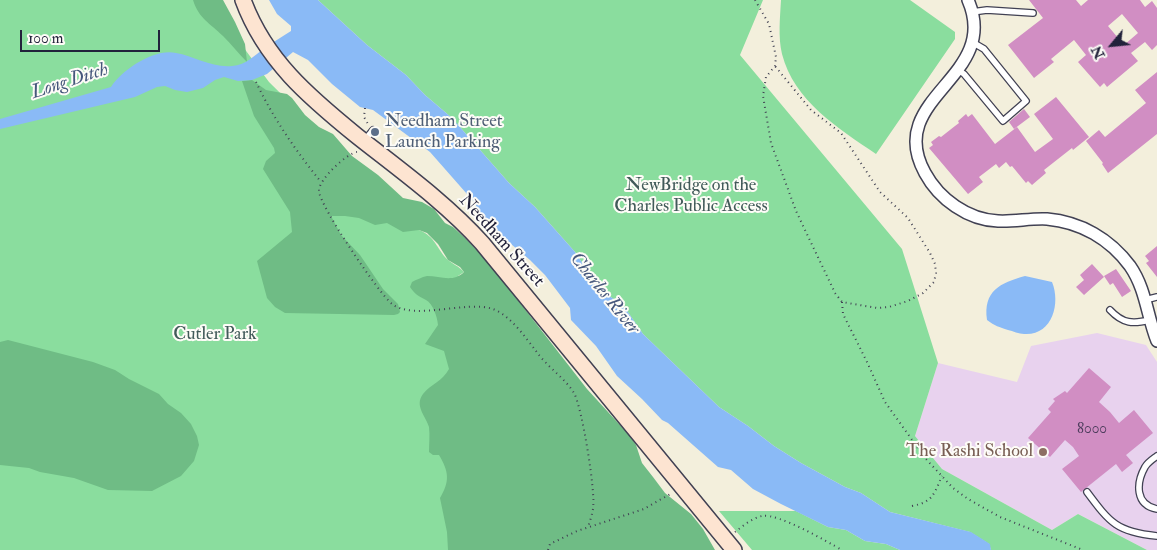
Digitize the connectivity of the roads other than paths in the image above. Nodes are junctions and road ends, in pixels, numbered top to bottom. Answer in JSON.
{"nodes":[{"id":1,"x":243,"y":0,"type":"edge"},
{"id":2,"x":968,"y":0,"type":"edge"},
{"id":3,"x":972,"y":12,"type":"junction"},
{"id":4,"x":1033,"y":13,"type":"dead end"},
{"id":5,"x":972,"y":42,"type":"junction"},
{"id":6,"x":958,"y":70,"type":"junction"},
{"id":7,"x":1157,"y":297,"type":"edge"},
{"id":8,"x":1145,"y":300,"type":"junction"},
{"id":9,"x":1110,"y":310,"type":"dead end"},
{"id":10,"x":1150,"y":320,"type":"junction"},
{"id":11,"x":1157,"y":341,"type":"edge"},
{"id":12,"x":1157,"y":456,"type":"edge"},
{"id":13,"x":1087,"y":492,"type":"dead end"},
{"id":14,"x":1157,"y":509,"type":"edge"},
{"id":15,"x":1157,"y":536,"type":"edge"},
{"id":16,"x":730,"y":545,"type":"edge"}],
"edges":[{"from":1,"to":16,"type":"main road","name":"Needham Street"},
{"from":2,"to":3,"type":"street"},
{"from":3,"to":4,"type":"lane"},
{"from":3,"to":5,"type":"street"},
{"from":5,"to":6,"type":"street"},
{"from":5,"to":6,"type":"lane"},
{"from":6,"to":8,"type":"street"},
{"from":7,"to":8,"type":"lane"},
{"from":8,"to":10,"type":"street"},
{"from":9,"to":10,"type":"lane"},
{"from":10,"to":11,"type":"street"},
{"from":12,"to":14,"type":"lane"},
{"from":13,"to":15,"type":"lane"}]}
